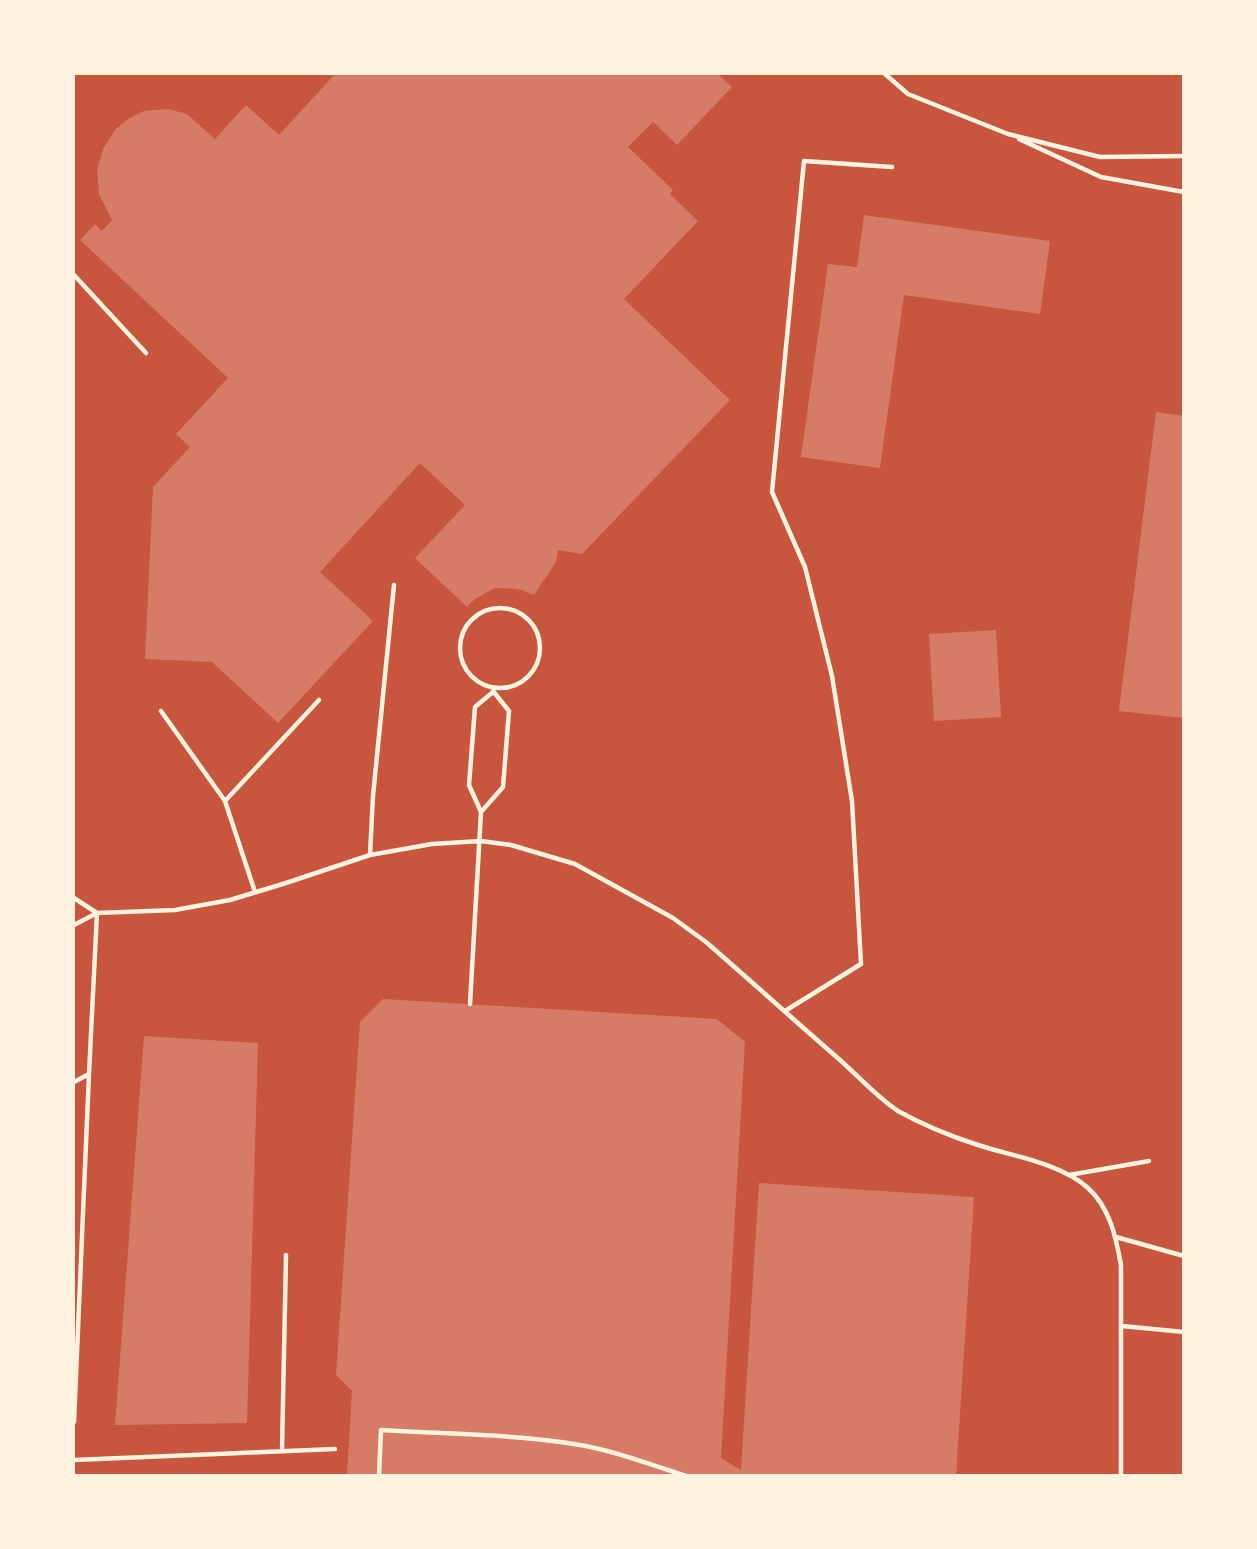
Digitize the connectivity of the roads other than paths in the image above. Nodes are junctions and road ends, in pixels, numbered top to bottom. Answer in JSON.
{"nodes":[{"id":1,"x":885,"y":74,"type":"edge"},
{"id":2,"x":1008,"y":134,"type":"junction"},
{"id":3,"x":1184,"y":156,"type":"edge"},
{"id":4,"x":892,"y":167,"type":"dead end"},
{"id":5,"x":1184,"y":192,"type":"edge"},
{"id":6,"x":74,"y":275,"type":"edge"},
{"id":7,"x":146,"y":353,"type":"dead end"},
{"id":8,"x":394,"y":585,"type":"dead end"},
{"id":9,"x":493,"y":690,"type":"junction"},
{"id":10,"x":319,"y":700,"type":"dead end"},
{"id":11,"x":161,"y":711,"type":"dead end"},
{"id":12,"x":225,"y":801,"type":"junction"},
{"id":13,"x":481,"y":812,"type":"junction"},
{"id":14,"x":481,"y":841,"type":"junction"},
{"id":15,"x":370,"y":855,"type":"junction"},
{"id":16,"x":255,"y":892,"type":"junction"},
{"id":17,"x":74,"y":898,"type":"edge"},
{"id":18,"x":97,"y":913,"type":"junction"},
{"id":19,"x":74,"y":925,"type":"edge"},
{"id":20,"x":470,"y":1004,"type":"dead end"},
{"id":21,"x":785,"y":1011,"type":"junction"},
{"id":22,"x":89,"y":1074,"type":"junction"},
{"id":23,"x":74,"y":1082,"type":"edge"},
{"id":24,"x":1149,"y":1161,"type":"dead end"},
{"id":25,"x":1069,"y":1176,"type":"junction"},
{"id":26,"x":1116,"y":1237,"type":"junction"},
{"id":27,"x":286,"y":1255,"type":"dead end"},
{"id":28,"x":1184,"y":1256,"type":"edge"},
{"id":29,"x":1122,"y":1326,"type":"junction"},
{"id":30,"x":1184,"y":1332,"type":"edge"},
{"id":31,"x":74,"y":1422,"type":"edge"},
{"id":32,"x":335,"y":1449,"type":"dead end"},
{"id":33,"x":282,"y":1451,"type":"junction"},
{"id":34,"x":74,"y":1460,"type":"edge"},
{"id":35,"x":379,"y":1476,"type":"edge"},
{"id":36,"x":686,"y":1476,"type":"edge"},
{"id":37,"x":1121,"y":1476,"type":"edge"}],
"edges":[{"from":1,"to":2,"type":"lane"},
{"from":2,"to":3,"type":"lane"},
{"from":2,"to":5,"type":"lane"},
{"from":4,"to":21,"type":"lane"},
{"from":6,"to":7,"type":"lane"},
{"from":8,"to":15,"type":"lane"},
{"from":9,"to":9,"type":"lane"},
{"from":9,"to":13,"type":"lane"},
{"from":9,"to":13,"type":"lane"},
{"from":10,"to":12,"type":"lane"},
{"from":11,"to":12,"type":"lane"},
{"from":12,"to":16,"type":"lane"},
{"from":13,"to":14,"type":"lane"},
{"from":14,"to":15,"type":"lane"},
{"from":14,"to":20,"type":"lane"},
{"from":14,"to":21,"type":"lane"},
{"from":15,"to":16,"type":"lane"},
{"from":16,"to":18,"type":"lane"},
{"from":17,"to":18,"type":"lane"},
{"from":18,"to":19,"type":"lane"},
{"from":18,"to":22,"type":"lane"},
{"from":21,"to":25,"type":"lane"},
{"from":22,"to":23,"type":"lane"},
{"from":22,"to":31,"type":"lane"},
{"from":24,"to":25,"type":"lane"},
{"from":25,"to":26,"type":"lane"},
{"from":26,"to":28,"type":"lane"},
{"from":26,"to":29,"type":"lane"},
{"from":27,"to":33,"type":"lane"},
{"from":29,"to":30,"type":"lane"},
{"from":29,"to":37,"type":"lane"},
{"from":32,"to":33,"type":"lane"},
{"from":33,"to":34,"type":"lane"},
{"from":35,"to":36,"type":"lane"}]}
